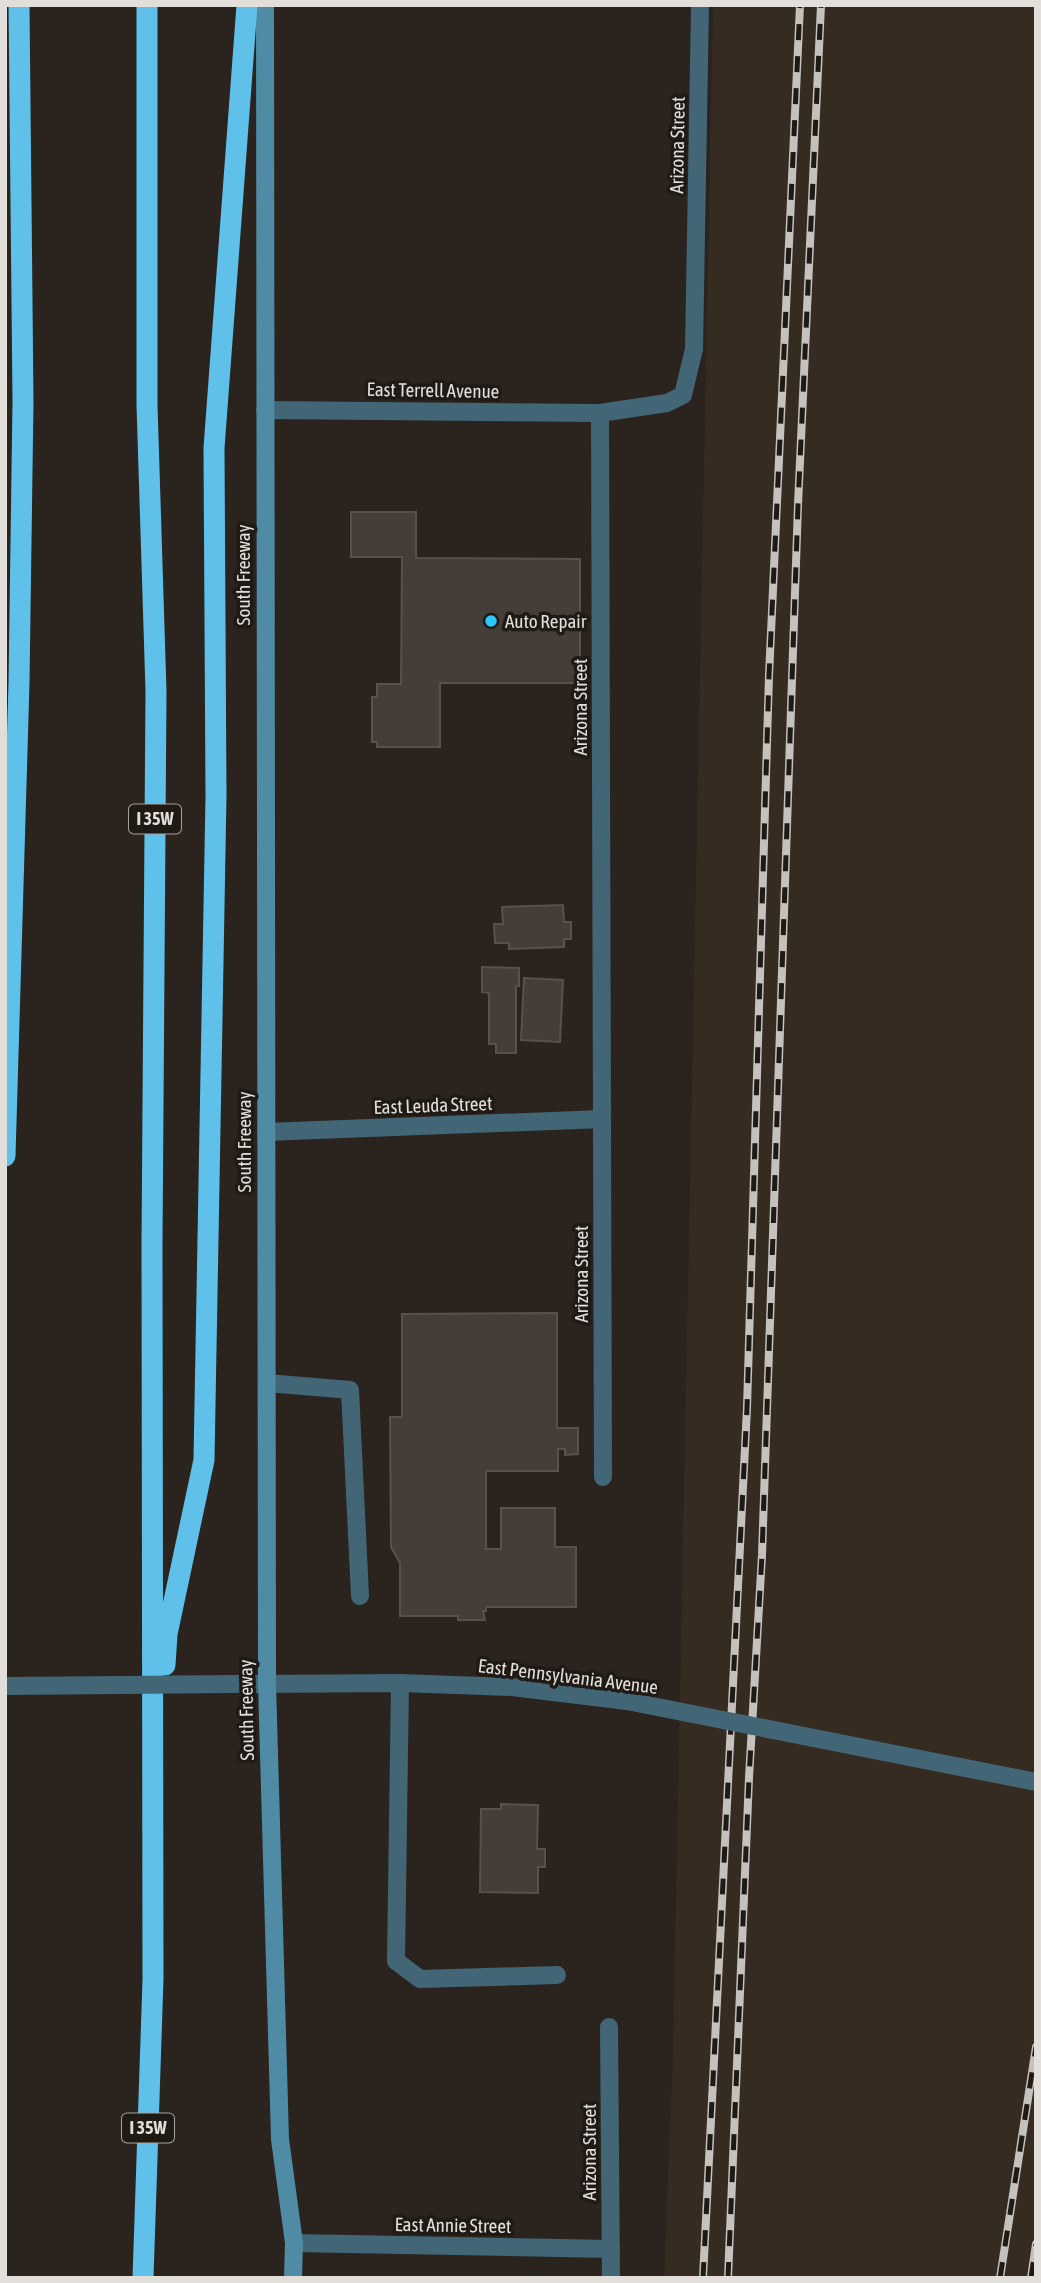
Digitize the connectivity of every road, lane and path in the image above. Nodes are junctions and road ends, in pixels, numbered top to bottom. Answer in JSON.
{"nodes":[{"id":1,"x":19,"y":5,"type":"edge"},
{"id":2,"x":147,"y":5,"type":"edge"},
{"id":3,"x":247,"y":5,"type":"edge"},
{"id":4,"x":265,"y":5,"type":"edge"},
{"id":5,"x":701,"y":5,"type":"edge"},
{"id":6,"x":265,"y":410,"type":"junction"},
{"id":7,"x":600,"y":413,"type":"junction"},
{"id":8,"x":602,"y":1119,"type":"junction"},
{"id":9,"x":266,"y":1132,"type":"junction"},
{"id":10,"x":5,"y":1156,"type":"edge"},
{"id":11,"x":267,"y":1383,"type":"junction"},
{"id":12,"x":603,"y":1476,"type":"dead end"},
{"id":13,"x":359,"y":1596,"type":"dead end"},
{"id":14,"x":267,"y":1683,"type":"junction"},
{"id":15,"x":400,"y":1683,"type":"junction"},
{"id":16,"x":5,"y":1686,"type":"edge"},
{"id":17,"x":1036,"y":1782,"type":"edge"},
{"id":18,"x":557,"y":1975,"type":"dead end"},
{"id":19,"x":153,"y":1979,"type":"junction"},
{"id":20,"x":609,"y":2027,"type":"dead end"},
{"id":21,"x":294,"y":2243,"type":"junction"},
{"id":22,"x":611,"y":2249,"type":"junction"},
{"id":23,"x":143,"y":2278,"type":"edge"},
{"id":24,"x":293,"y":2278,"type":"edge"},
{"id":25,"x":611,"y":2278,"type":"edge"}],
"edges":[{"from":1,"to":10,"type":"highway"},
{"from":2,"to":19,"type":"highway","number":"I 35W"},
{"from":3,"to":19,"type":"highway"},
{"from":4,"to":6,"type":"main road","name":"South Freeway"},
{"from":5,"to":7,"type":"street","name":"Arizona Street"},
{"from":6,"to":7,"type":"street","name":"East Terrell Avenue"},
{"from":6,"to":9,"type":"main road","name":"South Freeway"},
{"from":7,"to":8,"type":"street","name":"Arizona Street"},
{"from":8,"to":9,"type":"street","name":"East Leuda Street"},
{"from":8,"to":12,"type":"street","name":"Arizona Street"},
{"from":9,"to":11,"type":"main road","name":"South Freeway"},
{"from":11,"to":13,"type":"street"},
{"from":11,"to":14,"type":"main road","name":"South Freeway"},
{"from":14,"to":15,"type":"street","name":"East Pennsylvania Avenue"},
{"from":14,"to":16,"type":"street","name":"East Pennsylvania Avenue","bridge":true},
{"from":14,"to":21,"type":"main road","name":"South Freeway"},
{"from":15,"to":17,"type":"street","name":"East Pennsylvania Avenue","bridge":true},
{"from":15,"to":18,"type":"street"},
{"from":19,"to":23,"type":"highway","number":"I 35W"},
{"from":20,"to":22,"type":"street","name":"Arizona Street"},
{"from":21,"to":22,"type":"street","name":"East Annie Street"},
{"from":21,"to":24,"type":"main road","name":"South Freeway"},
{"from":22,"to":25,"type":"street","name":"Arizona Street"}]}
